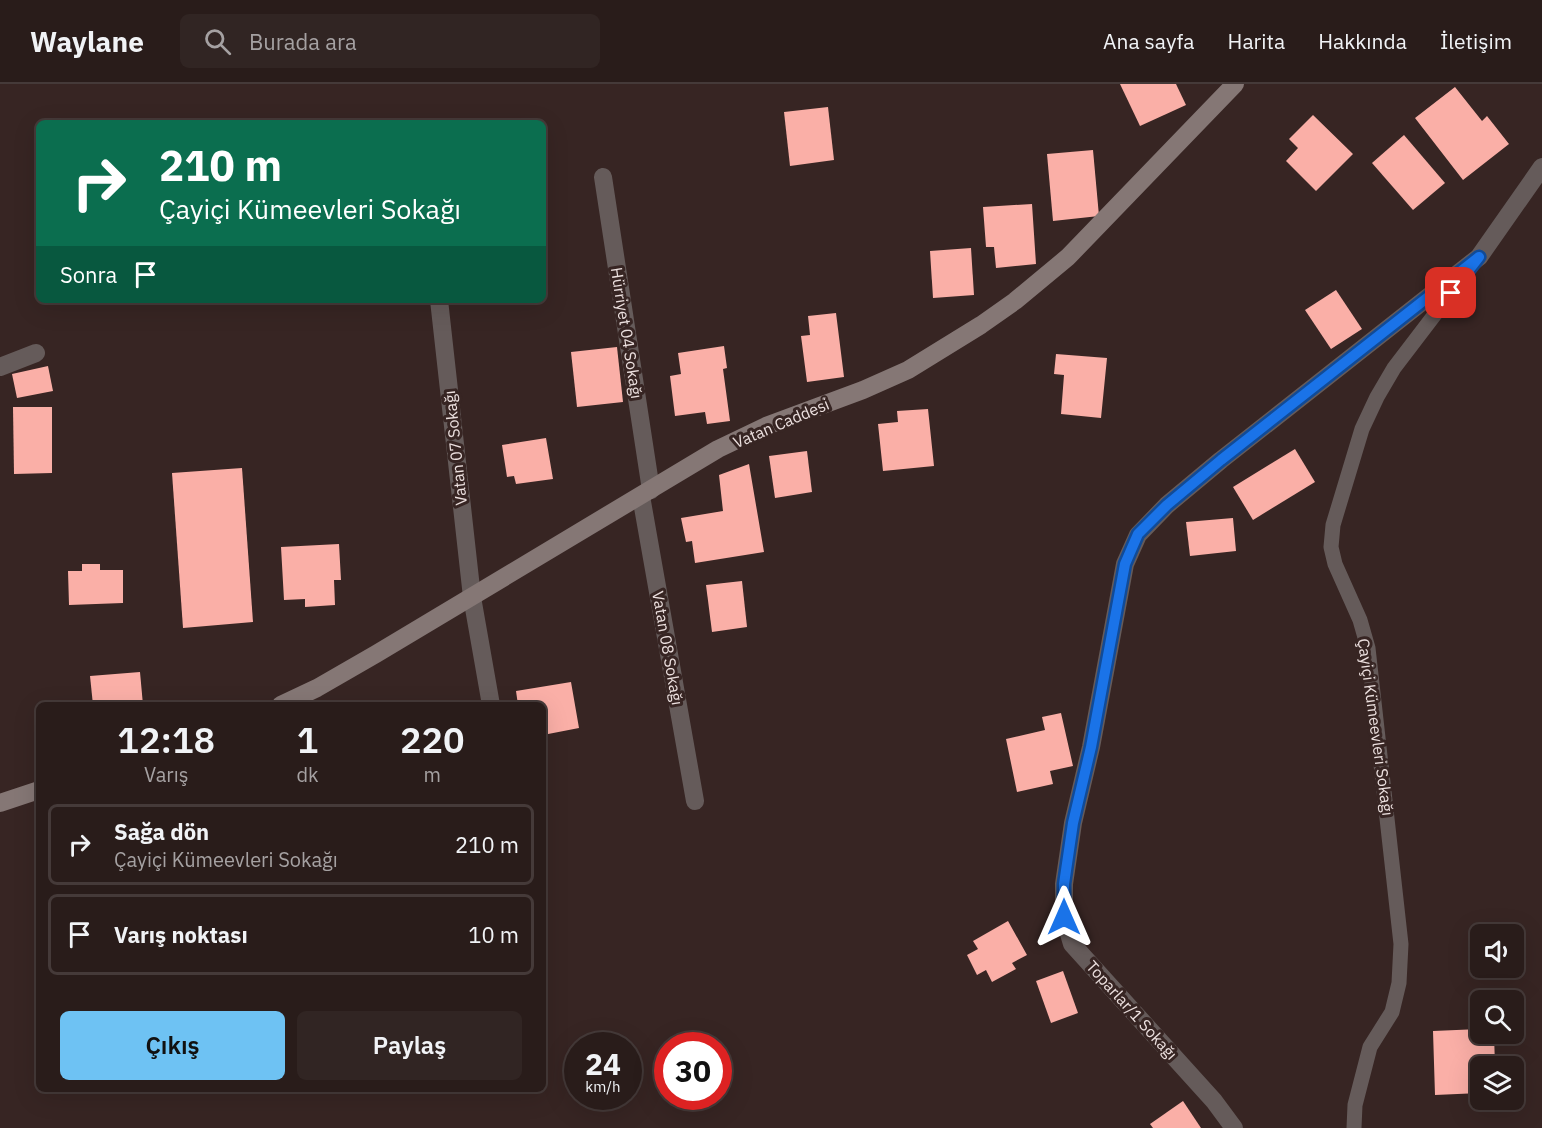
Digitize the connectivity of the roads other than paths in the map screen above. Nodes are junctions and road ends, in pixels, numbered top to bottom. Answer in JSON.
{"nodes":[{"id":1,"x":1235,"y":84,"type":"edge"},
{"id":2,"x":1542,"y":167,"type":"edge"},
{"id":3,"x":603,"y":177,"type":"dead end"},
{"id":4,"x":1479,"y":257,"type":"junction"},
{"id":5,"x":439,"y":303,"type":"edge"},
{"id":6,"x":36,"y":354,"type":"dead end"},
{"id":7,"x":0,"y":367,"type":"edge"},
{"id":8,"x":646,"y":493,"type":"junction"},
{"id":9,"x":472,"y":597,"type":"junction"},
{"id":10,"x":287,"y":702,"type":"edge"},
{"id":11,"x":490,"y":702,"type":"edge"},
{"id":12,"x":36,"y":791,"type":"edge"},
{"id":13,"x":695,"y":801,"type":"dead end"},
{"id":14,"x":0,"y":803,"type":"edge"},
{"id":15,"x":1234,"y":1128,"type":"edge"},
{"id":16,"x":1354,"y":1128,"type":"edge"}],
"edges":[{"from":1,"to":8,"type":"street","name":"Vatan Caddesi"},
{"from":2,"to":4,"type":"street","name":"Çayiçi Kümeevleri Sokağı"},
{"from":3,"to":8,"type":"street","name":"Hürriyet 04 Sokağı"},
{"from":4,"to":15,"type":"street","name":"Toparlar/1 Sokağı"},
{"from":4,"to":16,"type":"lane","name":"Çayiçi Kümeevleri Sokağı"},
{"from":5,"to":9,"type":"street","name":"Vatan 07 Sokağı"},
{"from":6,"to":7,"type":"street"},
{"from":8,"to":9,"type":"street","name":"Vatan Caddesi"},
{"from":8,"to":13,"type":"street","name":"Vatan 08 Sokağı"},
{"from":9,"to":10,"type":"street","name":"Vatan Caddesi"},
{"from":9,"to":11,"type":"street","name":"Vatan 07 Sokağı"},
{"from":12,"to":14,"type":"street"}]}
